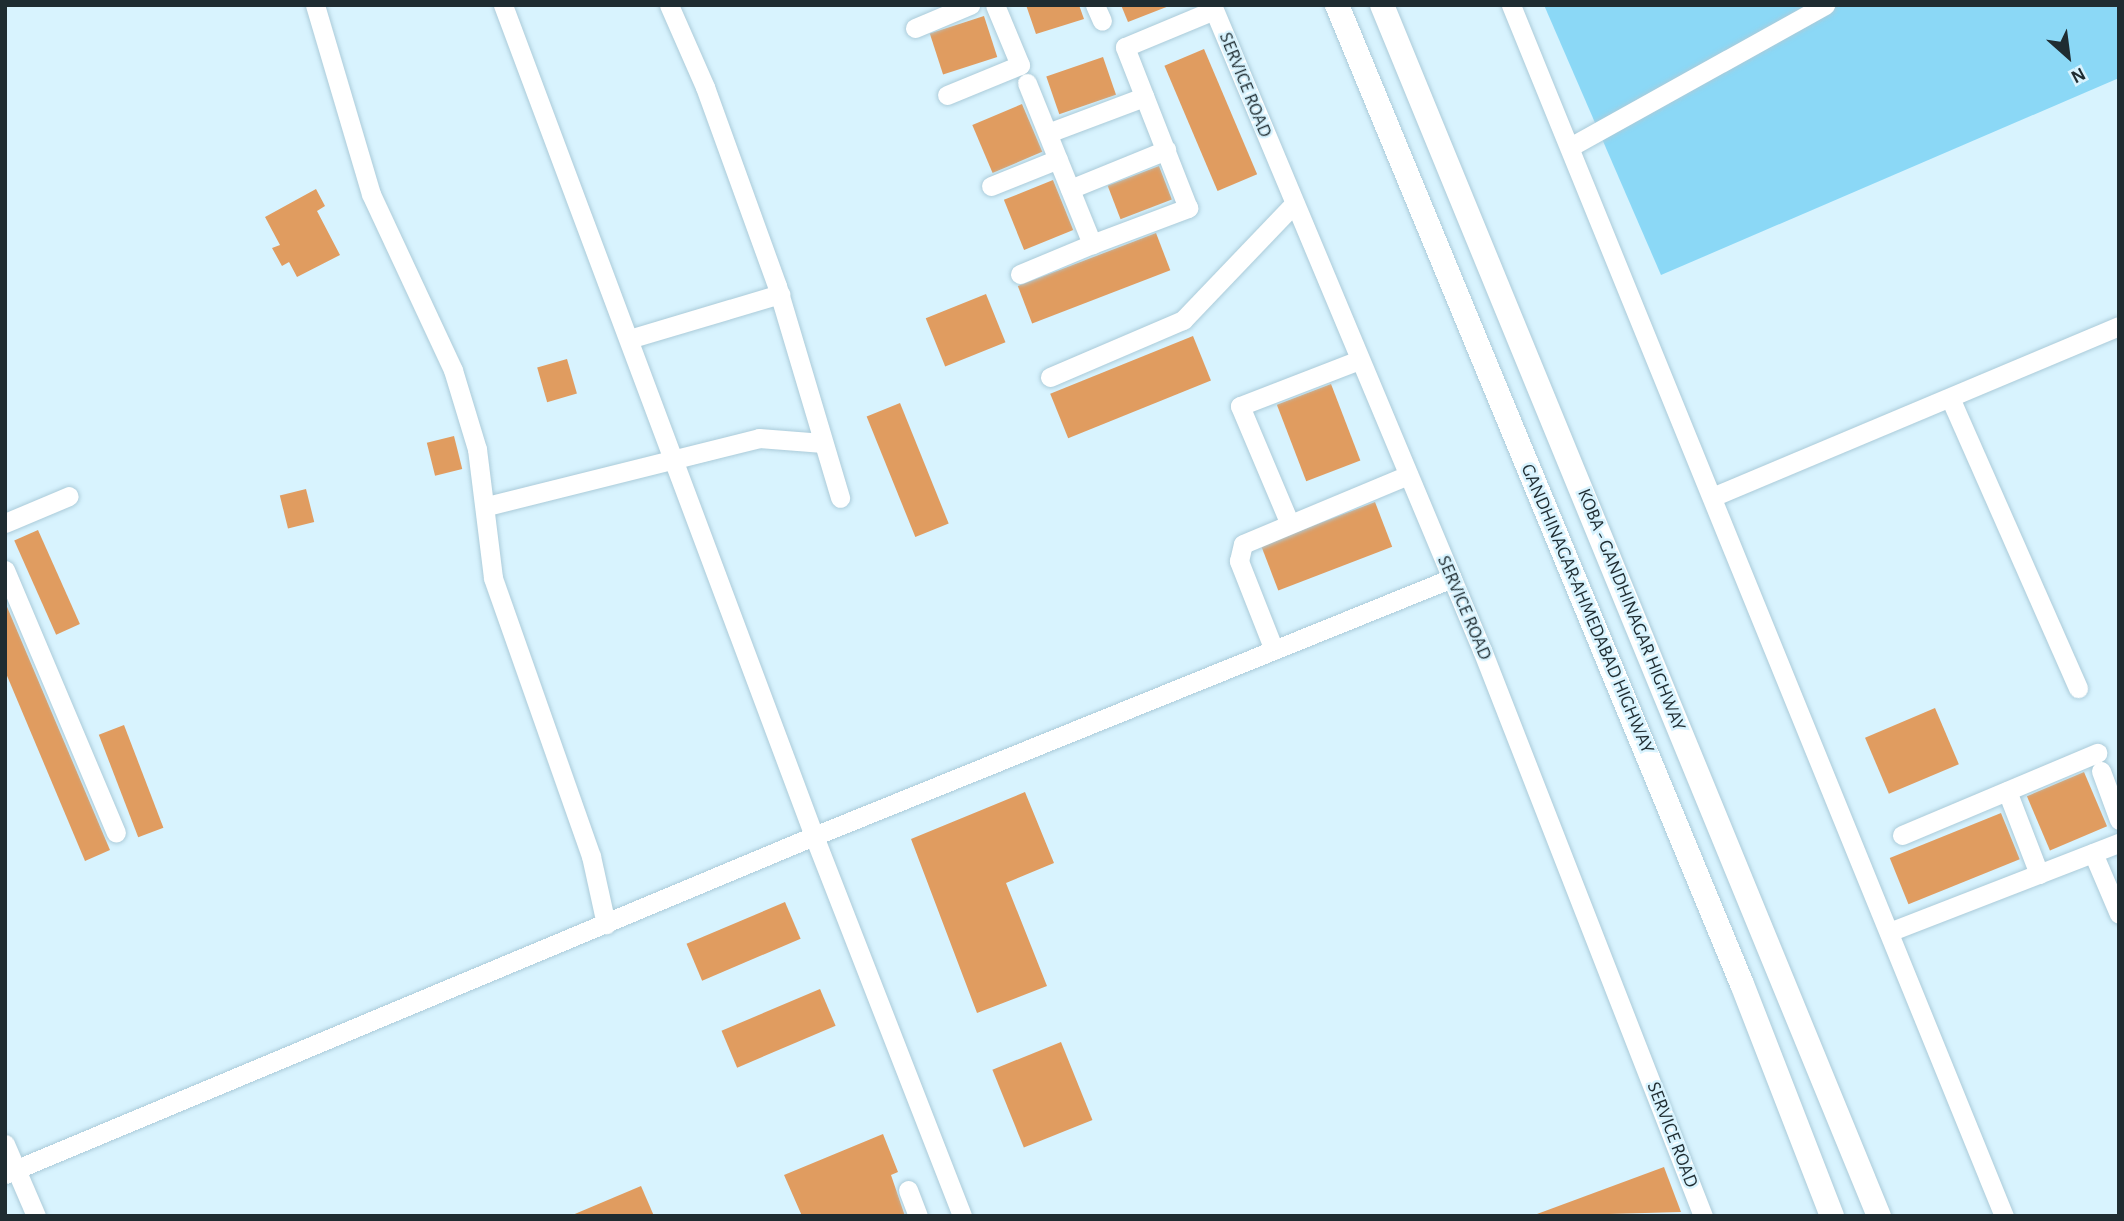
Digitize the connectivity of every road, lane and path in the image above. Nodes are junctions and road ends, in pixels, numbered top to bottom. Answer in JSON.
{"nodes":[{"id":1,"x":315,"y":5,"type":"edge"},
{"id":2,"x":503,"y":5,"type":"edge"},
{"id":3,"x":669,"y":5,"type":"edge"},
{"id":4,"x":970,"y":5,"type":"edge"},
{"id":5,"x":995,"y":5,"type":"edge"},
{"id":6,"x":1337,"y":5,"type":"edge"},
{"id":7,"x":1382,"y":5,"type":"edge"},
{"id":8,"x":1511,"y":5,"type":"edge"},
{"id":9,"x":1825,"y":5,"type":"edge"},
{"id":10,"x":1213,"y":8,"type":"edge"},
{"id":11,"x":915,"y":28,"type":"dead end"},
{"id":12,"x":1027,"y":83,"type":"dead end"},
{"id":13,"x":947,"y":95,"type":"dead end"},
{"id":14,"x":1144,"y":97,"type":"junction"},
{"id":15,"x":1048,"y":133,"type":"junction"},
{"id":16,"x":1570,"y":146,"type":"junction"},
{"id":17,"x":1166,"y":150,"type":"junction"},
{"id":18,"x":1058,"y":159,"type":"junction"},
{"id":19,"x":991,"y":186,"type":"dead end"},
{"id":20,"x":1070,"y":189,"type":"junction"},
{"id":21,"x":1294,"y":204,"type":"junction"},
{"id":22,"x":1092,"y":244,"type":"junction"},
{"id":23,"x":1020,"y":274,"type":"dead end"},
{"id":24,"x":780,"y":294,"type":"junction"},
{"id":25,"x":2119,"y":326,"type":"edge"},
{"id":26,"x":629,"y":339,"type":"junction"},
{"id":27,"x":1359,"y":360,"type":"junction"},
{"id":28,"x":1050,"y":377,"type":"dead end"},
{"id":29,"x":1951,"y":400,"type":"junction"},
{"id":30,"x":823,"y":443,"type":"junction"},
{"id":31,"x":675,"y":461,"type":"junction"},
{"id":32,"x":1408,"y":475,"type":"junction"},
{"id":33,"x":69,"y":496,"type":"dead end"},
{"id":34,"x":1712,"y":497,"type":"junction"},
{"id":35,"x":840,"y":498,"type":"dead end"},
{"id":36,"x":487,"y":506,"type":"junction"},
{"id":37,"x":1289,"y":522,"type":"junction"},
{"id":38,"x":5,"y":523,"type":"edge"},
{"id":39,"x":5,"y":570,"type":"edge"},
{"id":40,"x":1452,"y":578,"type":"junction"},
{"id":41,"x":1274,"y":650,"type":"junction"},
{"id":42,"x":2078,"y":688,"type":"dead end"},
{"id":43,"x":2007,"y":790,"type":"junction"},
{"id":44,"x":2119,"y":820,"type":"edge"},
{"id":45,"x":116,"y":832,"type":"dead end"},
{"id":46,"x":1902,"y":835,"type":"dead end"},
{"id":47,"x":814,"y":836,"type":"junction"},
{"id":48,"x":2119,"y":843,"type":"edge"},
{"id":49,"x":2093,"y":853,"type":"junction"},
{"id":50,"x":2039,"y":874,"type":"junction"},
{"id":51,"x":2119,"y":914,"type":"edge"},
{"id":52,"x":606,"y":924,"type":"junction"},
{"id":53,"x":1889,"y":932,"type":"junction"},
{"id":54,"x":5,"y":1144,"type":"edge"},
{"id":55,"x":11,"y":1172,"type":"edge"},
{"id":56,"x":908,"y":1190,"type":"dead end"},
{"id":57,"x":36,"y":1216,"type":"edge"},
{"id":58,"x":918,"y":1216,"type":"edge"},
{"id":59,"x":962,"y":1216,"type":"edge"},
{"id":60,"x":1703,"y":1216,"type":"edge"},
{"id":61,"x":1832,"y":1216,"type":"edge"},
{"id":62,"x":1879,"y":1216,"type":"edge"},
{"id":63,"x":2004,"y":1216,"type":"edge"}],
"edges":[{"from":1,"to":36,"type":"street"},
{"from":2,"to":26,"type":"street"},
{"from":3,"to":24,"type":"street"},
{"from":4,"to":11,"type":"street"},
{"from":5,"to":13,"type":"street"},
{"from":6,"to":61,"type":"main road","name":"GANDHINAGAR-AHMEDABAD HIGHWAY"},
{"from":7,"to":62,"type":"main road","name":"KOBA - GANDHINAGAR HIGHWAY"},
{"from":8,"to":16,"type":"street"},
{"from":9,"to":16,"type":"street"},
{"from":10,"to":14,"type":"street"},
{"from":10,"to":21,"type":"street","name":"SERVICE ROAD"},
{"from":12,"to":15,"type":"street"},
{"from":14,"to":15,"type":"street"},
{"from":14,"to":17,"type":"street"},
{"from":15,"to":18,"type":"street"},
{"from":16,"to":34,"type":"street"},
{"from":17,"to":20,"type":"street"},
{"from":17,"to":22,"type":"street"},
{"from":18,"to":19,"type":"street"},
{"from":18,"to":20,"type":"street"},
{"from":20,"to":22,"type":"street"},
{"from":21,"to":27,"type":"street","name":"SERVICE ROAD"},
{"from":21,"to":28,"type":"street"},
{"from":22,"to":23,"type":"street"},
{"from":24,"to":26,"type":"street"},
{"from":24,"to":30,"type":"street"},
{"from":25,"to":29,"type":"street"},
{"from":26,"to":31,"type":"street"},
{"from":27,"to":32,"type":"street","name":"SERVICE ROAD"},
{"from":27,"to":37,"type":"street"},
{"from":29,"to":34,"type":"street"},
{"from":29,"to":42,"type":"street"},
{"from":30,"to":31,"type":"street"},
{"from":30,"to":35,"type":"street"},
{"from":31,"to":36,"type":"street"},
{"from":31,"to":47,"type":"street"},
{"from":32,"to":37,"type":"street"},
{"from":32,"to":40,"type":"street","name":"SERVICE ROAD"},
{"from":33,"to":38,"type":"street"},
{"from":34,"to":53,"type":"street"},
{"from":36,"to":52,"type":"street"},
{"from":37,"to":41,"type":"street"},
{"from":39,"to":45,"type":"street"},
{"from":40,"to":41,"type":"street"},
{"from":40,"to":60,"type":"street","name":"SERVICE ROAD"},
{"from":41,"to":47,"type":"street"},
{"from":43,"to":44,"type":"street"},
{"from":43,"to":46,"type":"street"},
{"from":43,"to":50,"type":"street"},
{"from":47,"to":52,"type":"street"},
{"from":47,"to":59,"type":"street"},
{"from":48,"to":49,"type":"street"},
{"from":49,"to":50,"type":"street"},
{"from":49,"to":51,"type":"street"},
{"from":50,"to":53,"type":"street"},
{"from":52,"to":55,"type":"street"},
{"from":53,"to":63,"type":"street"},
{"from":54,"to":55,"type":"street"},
{"from":55,"to":57,"type":"street"},
{"from":56,"to":58,"type":"street"}]}
